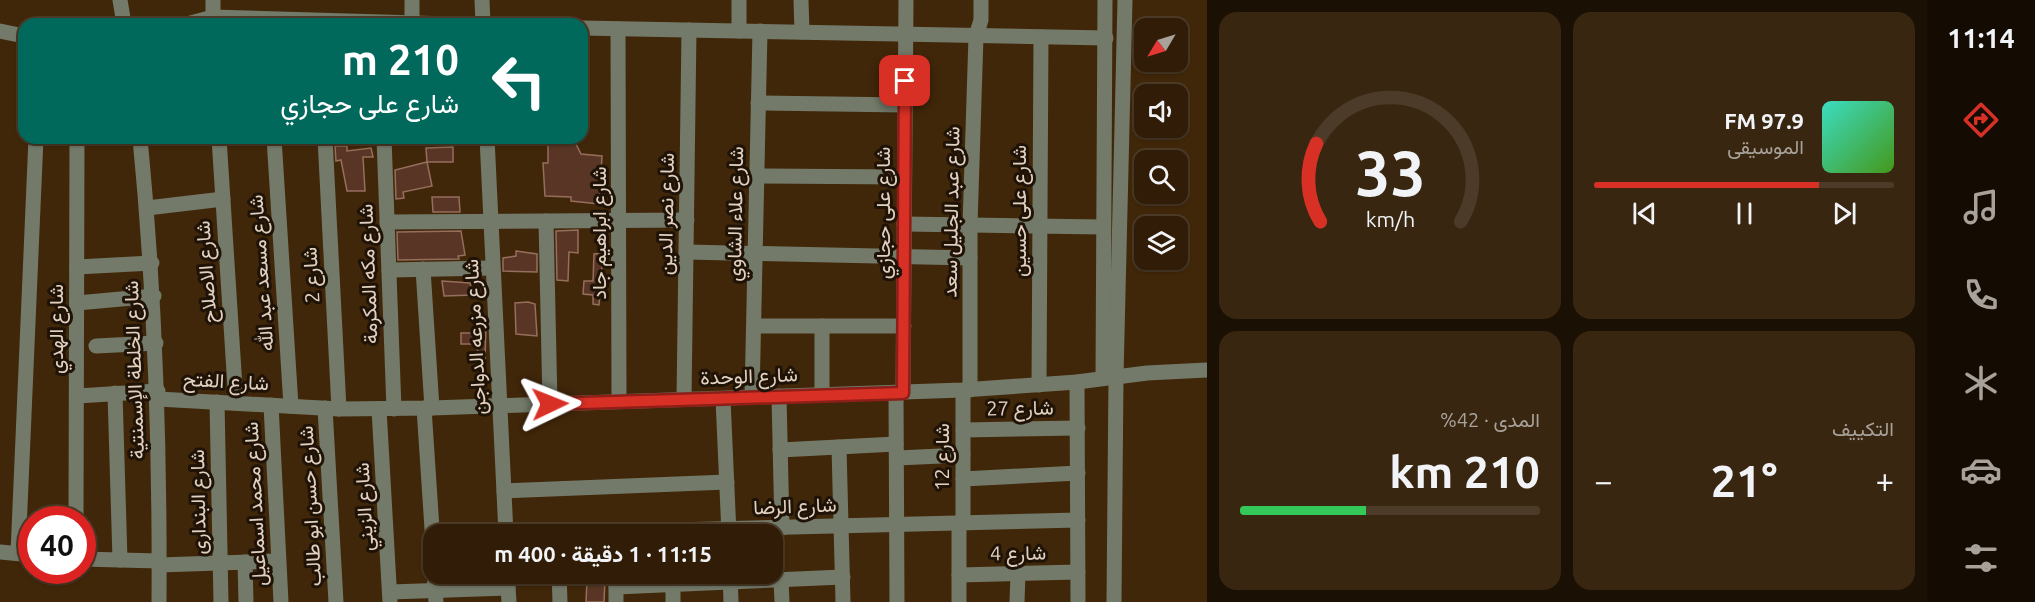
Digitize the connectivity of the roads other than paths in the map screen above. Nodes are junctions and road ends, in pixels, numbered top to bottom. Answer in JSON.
{"nodes":[{"id":1,"x":120,"y":0,"type":"edge"},
{"id":2,"x":213,"y":0,"type":"edge"},
{"id":3,"x":412,"y":0,"type":"edge"},
{"id":4,"x":482,"y":0,"type":"edge"},
{"id":5,"x":739,"y":0,"type":"edge"},
{"id":6,"x":801,"y":0,"type":"edge"},
{"id":7,"x":906,"y":0,"type":"edge"},
{"id":8,"x":981,"y":0,"type":"edge"},
{"id":9,"x":1105,"y":0,"type":"edge"},
{"id":10,"x":1125,"y":0,"type":"edge"},
{"id":11,"x":123,"y":18,"type":"edge"},
{"id":12,"x":213,"y":18,"type":"edge"},
{"id":13,"x":412,"y":18,"type":"edge"},
{"id":14,"x":483,"y":18,"type":"edge"},
{"id":15,"x":588,"y":28,"type":"edge"},
{"id":16,"x":618,"y":29,"type":"junction"},
{"id":17,"x":689,"y":30,"type":"junction"},
{"id":18,"x":0,"y":31,"type":"edge"},
{"id":19,"x":739,"y":31,"type":"junction"},
{"id":20,"x":760,"y":32,"type":"junction"},
{"id":21,"x":802,"y":32,"type":"junction"},
{"id":22,"x":905,"y":34,"type":"junction"},
{"id":23,"x":18,"y":35,"type":"edge"},
{"id":24,"x":976,"y":36,"type":"junction"},
{"id":25,"x":1041,"y":37,"type":"junction"},
{"id":26,"x":1106,"y":38,"type":"junction"},
{"id":27,"x":758,"y":103,"type":"junction"},
{"id":28,"x":905,"y":105,"type":"junction"},
{"id":29,"x":36,"y":144,"type":"edge"},
{"id":30,"x":77,"y":144,"type":"edge"},
{"id":31,"x":141,"y":144,"type":"edge"},
{"id":32,"x":219,"y":144,"type":"edge"},
{"id":33,"x":274,"y":144,"type":"edge"},
{"id":34,"x":325,"y":144,"type":"edge"},
{"id":35,"x":384,"y":144,"type":"edge"},
{"id":36,"x":488,"y":144,"type":"edge"},
{"id":37,"x":757,"y":176,"type":"junction"},
{"id":38,"x":904,"y":177,"type":"junction"},
{"id":39,"x":223,"y":199,"type":"junction"},
{"id":40,"x":147,"y":208,"type":"junction"},
{"id":41,"x":620,"y":220,"type":"junction"},
{"id":42,"x":687,"y":220,"type":"junction"},
{"id":43,"x":491,"y":221,"type":"junction"},
{"id":44,"x":546,"y":221,"type":"junction"},
{"id":45,"x":387,"y":222,"type":"junction"},
{"id":46,"x":904,"y":224,"type":"junction"},
{"id":47,"x":970,"y":225,"type":"junction"},
{"id":48,"x":1040,"y":227,"type":"junction"},
{"id":49,"x":1103,"y":227,"type":"junction"},
{"id":50,"x":687,"y":252,"type":"junction"},
{"id":51,"x":756,"y":254,"type":"junction"},
{"id":52,"x":904,"y":257,"type":"junction"},
{"id":53,"x":970,"y":258,"type":"junction"},
{"id":54,"x":152,"y":263,"type":"junction"},
{"id":55,"x":77,"y":267,"type":"junction"},
{"id":56,"x":492,"y":268,"type":"junction"},
{"id":57,"x":389,"y":270,"type":"junction"},
{"id":58,"x":423,"y":270,"type":"junction"},
{"id":59,"x":154,"y":296,"type":"junction"},
{"id":60,"x":77,"y":303,"type":"junction"},
{"id":61,"x":754,"y":326,"type":"junction"},
{"id":62,"x":822,"y":326,"type":"junction"},
{"id":63,"x":904,"y":326,"type":"junction"},
{"id":64,"x":156,"y":343,"type":"junction"},
{"id":65,"x":96,"y":346,"type":"dead end"},
{"id":66,"x":1207,"y":370,"type":"edge"},
{"id":67,"x":1109,"y":377,"type":"junction"},
{"id":68,"x":1077,"y":382,"type":"junction"},
{"id":69,"x":1039,"y":385,"type":"junction"},
{"id":70,"x":967,"y":390,"type":"junction"},
{"id":71,"x":115,"y":393,"type":"junction"},
{"id":72,"x":900,"y":393,"type":"junction"},
{"id":73,"x":158,"y":395,"type":"junction"},
{"id":74,"x":822,"y":395,"type":"junction"},
{"id":75,"x":77,"y":396,"type":"junction"},
{"id":76,"x":778,"y":396,"type":"junction"},
{"id":77,"x":752,"y":398,"type":"junction"},
{"id":78,"x":684,"y":399,"type":"junction"},
{"id":79,"x":723,"y":399,"type":"junction"},
{"id":80,"x":619,"y":401,"type":"junction"},
{"id":81,"x":217,"y":402,"type":"junction"},
{"id":82,"x":236,"y":403,"type":"junction"},
{"id":83,"x":550,"y":404,"type":"junction"},
{"id":84,"x":271,"y":405,"type":"junction"},
{"id":85,"x":499,"y":405,"type":"junction"},
{"id":86,"x":291,"y":406,"type":"junction"},
{"id":87,"x":332,"y":408,"type":"junction"},
{"id":88,"x":428,"y":408,"type":"junction"},
{"id":89,"x":386,"y":409,"type":"junction"},
{"id":90,"x":1078,"y":428,"type":"junction"},
{"id":91,"x":963,"y":430,"type":"junction"},
{"id":92,"x":839,"y":447,"type":"junction"},
{"id":93,"x":780,"y":450,"type":"junction"},
{"id":94,"x":896,"y":451,"type":"junction"},
{"id":95,"x":963,"y":455,"type":"junction"},
{"id":96,"x":1078,"y":473,"type":"junction"},
{"id":97,"x":963,"y":479,"type":"junction"},
{"id":98,"x":727,"y":482,"type":"junction"},
{"id":99,"x":504,"y":491,"type":"junction"},
{"id":100,"x":26,"y":506,"type":"edge"},
{"id":101,"x":76,"y":506,"type":"edge"},
{"id":102,"x":1078,"y":520,"type":"junction"},
{"id":103,"x":961,"y":523,"type":"junction"},
{"id":104,"x":433,"y":524,"type":"edge"},
{"id":105,"x":506,"y":524,"type":"edge"},
{"id":106,"x":728,"y":524,"type":"edge"},
{"id":107,"x":782,"y":524,"type":"edge"},
{"id":108,"x":898,"y":525,"type":"junction"},
{"id":109,"x":841,"y":526,"type":"junction"},
{"id":110,"x":783,"y":528,"type":"edge"},
{"id":111,"x":0,"y":552,"type":"edge"},
{"id":112,"x":18,"y":553,"type":"edge"},
{"id":113,"x":96,"y":559,"type":"edge"},
{"id":114,"x":120,"y":560,"type":"junction"},
{"id":115,"x":278,"y":561,"type":"junction"},
{"id":116,"x":245,"y":562,"type":"junction"},
{"id":117,"x":159,"y":563,"type":"junction"},
{"id":118,"x":220,"y":563,"type":"junction"},
{"id":119,"x":1078,"y":572,"type":"junction"},
{"id":120,"x":1017,"y":574,"type":"junction"},
{"id":121,"x":959,"y":575,"type":"junction"},
{"id":122,"x":843,"y":577,"type":"junction"},
{"id":123,"x":783,"y":580,"type":"edge"},
{"id":124,"x":559,"y":584,"type":"edge"},
{"id":125,"x":673,"y":584,"type":"joint"},
{"id":126,"x":730,"y":584,"type":"edge"},
{"id":127,"x":781,"y":584,"type":"edge"},
{"id":128,"x":616,"y":587,"type":"edge"},
{"id":129,"x":508,"y":588,"type":"edge"},
{"id":130,"x":436,"y":596,"type":"edge"},
{"id":131,"x":390,"y":597,"type":"edge"},
{"id":132,"x":159,"y":602,"type":"edge"},
{"id":133,"x":221,"y":602,"type":"edge"},
{"id":134,"x":246,"y":602,"type":"edge"},
{"id":135,"x":280,"y":602,"type":"edge"},
{"id":136,"x":336,"y":602,"type":"edge"},
{"id":137,"x":560,"y":602,"type":"edge"},
{"id":138,"x":673,"y":602,"type":"edge"},
{"id":139,"x":731,"y":602,"type":"edge"},
{"id":140,"x":782,"y":602,"type":"edge"},
{"id":141,"x":843,"y":602,"type":"edge"},
{"id":142,"x":897,"y":602,"type":"edge"},
{"id":143,"x":959,"y":602,"type":"edge"},
{"id":144,"x":1017,"y":602,"type":"edge"},
{"id":145,"x":1078,"y":602,"type":"edge"},
{"id":146,"x":1114,"y":602,"type":"edge"}],
"edges":[{"from":1,"to":11,"type":"street"},
{"from":2,"to":12,"type":"street"},
{"from":3,"to":13,"type":"street"},
{"from":4,"to":14,"type":"street"},
{"from":5,"to":19,"type":"street"},
{"from":6,"to":21,"type":"street"},
{"from":7,"to":22,"type":"street","name":"شارع على حجازي"},
{"from":8,"to":24,"type":"street","name":"شارع عبد الجليل سعد"},
{"from":9,"to":26,"type":"street"},
{"from":10,"to":67,"type":"street"},
{"from":15,"to":16,"type":"street"},
{"from":16,"to":17,"type":"street"},
{"from":16,"to":41,"type":"street","name":"شارع ابراهيم جاد"},
{"from":17,"to":19,"type":"street"},
{"from":17,"to":42,"type":"street","name":"شارع نصر الدين"},
{"from":18,"to":23,"type":"street"},
{"from":19,"to":20,"type":"street"},
{"from":20,"to":21,"type":"street"},
{"from":20,"to":27,"type":"street","name":"شارع علاء الشاوي"},
{"from":21,"to":22,"type":"street"},
{"from":22,"to":24,"type":"street"},
{"from":22,"to":28,"type":"street","name":"شارع على حجازي"},
{"from":24,"to":25,"type":"street"},
{"from":24,"to":47,"type":"street","name":"شارع عبد الجليل سعد"},
{"from":25,"to":26,"type":"street"},
{"from":25,"to":48,"type":"street","name":"شارع على حسين"},
{"from":26,"to":49,"type":"street"},
{"from":27,"to":28,"type":"street"},
{"from":27,"to":37,"type":"street","name":"شارع علاء الشاوي"},
{"from":28,"to":38,"type":"street","name":"شارع على حجازي"},
{"from":29,"to":100,"type":"street"},
{"from":30,"to":55,"type":"street","name":"شارع الهدي"},
{"from":31,"to":40,"type":"street","name":"شارع الخلطة الإسمنتية"},
{"from":32,"to":39,"type":"street","name":"شارع الاصلاح"},
{"from":33,"to":86,"type":"street","name":"شارع مسعد عبد الله"},
{"from":34,"to":87,"type":"street","name":"شارع 2"},
{"from":35,"to":45,"type":"street","name":"شارع مكه المكرمة"},
{"from":36,"to":43,"type":"street","name":"شارع مزرعه الدواجن"},
{"from":37,"to":38,"type":"street"},
{"from":37,"to":51,"type":"street","name":"شارع علاء الشاوي"},
{"from":38,"to":46,"type":"street","name":"شارع على حجازي"},
{"from":39,"to":40,"type":"street"},
{"from":39,"to":82,"type":"street","name":"شارع الاصلاح"},
{"from":40,"to":54,"type":"street","name":"شارع الخلطة الإسمنتية"},
{"from":41,"to":42,"type":"street"},
{"from":41,"to":44,"type":"street"},
{"from":41,"to":80,"type":"street","name":"شارع ابراهيم جاد"},
{"from":42,"to":50,"type":"street","name":"شارع نصر الدين"},
{"from":43,"to":44,"type":"street"},
{"from":43,"to":45,"type":"street"},
{"from":43,"to":56,"type":"street","name":"شارع مزرعه الدواجن"},
{"from":44,"to":83,"type":"street"},
{"from":45,"to":57,"type":"street","name":"شارع مكه المكرمة"},
{"from":46,"to":47,"type":"street"},
{"from":46,"to":52,"type":"street","name":"شارع على حجازي"},
{"from":47,"to":48,"type":"street"},
{"from":47,"to":53,"type":"street","name":"شارع عبد الجليل سعد"},
{"from":48,"to":49,"type":"street"},
{"from":48,"to":69,"type":"street","name":"شارع على حسين"},
{"from":49,"to":67,"type":"street"},
{"from":50,"to":51,"type":"street"},
{"from":50,"to":78,"type":"street","name":"شارع نصر الدين"},
{"from":51,"to":52,"type":"street"},
{"from":51,"to":61,"type":"street","name":"شارع علاء الشاوي"},
{"from":52,"to":53,"type":"street"},
{"from":52,"to":63,"type":"street","name":"شارع على حجازي"},
{"from":53,"to":70,"type":"street","name":"شارع عبد الجليل سعد"},
{"from":54,"to":55,"type":"street"},
{"from":54,"to":59,"type":"street","name":"شارع الخلطة الإسمنتية"},
{"from":55,"to":60,"type":"street","name":"شارع الهدي"},
{"from":56,"to":58,"type":"street"},
{"from":56,"to":85,"type":"street","name":"شارع مزرعه الدواجن"},
{"from":57,"to":58,"type":"street"},
{"from":57,"to":89,"type":"street","name":"شارع مكه المكرمة"},
{"from":58,"to":88,"type":"street"},
{"from":59,"to":60,"type":"street"},
{"from":59,"to":64,"type":"street","name":"شارع الخلطة الإسمنتية"},
{"from":60,"to":75,"type":"street","name":"شارع الهدي"},
{"from":61,"to":62,"type":"street"},
{"from":61,"to":77,"type":"street","name":"شارع علاء الشاوي"},
{"from":62,"to":63,"type":"street"},
{"from":62,"to":74,"type":"street"},
{"from":63,"to":72,"type":"street","name":"شارع على حجازي"},
{"from":64,"to":65,"type":"street"},
{"from":64,"to":73,"type":"street","name":"شارع الخلطة الإسمنتية"},
{"from":66,"to":67,"type":"street","name":"شارع الوحدة"},
{"from":67,"to":68,"type":"street","name":"شارع الوحدة"},
{"from":67,"to":146,"type":"street"},
{"from":68,"to":69,"type":"street","name":"شارع الوحدة"},
{"from":68,"to":90,"type":"street"},
{"from":69,"to":70,"type":"street","name":"شارع الوحدة"},
{"from":70,"to":72,"type":"street","name":"شارع الوحدة"},
{"from":70,"to":91,"type":"street","name":"شارع 12"},
{"from":71,"to":73,"type":"street","name":"شارع الفتح"},
{"from":71,"to":75,"type":"street","name":"شارع الفتح"},
{"from":71,"to":114,"type":"street"},
{"from":72,"to":74,"type":"street","name":"شارع الوحدة"},
{"from":72,"to":94,"type":"street","name":"شارع على حجازي"},
{"from":73,"to":81,"type":"street","name":"شارع الفتح"},
{"from":73,"to":117,"type":"street","name":"شارع الخلطة الإسمنتية"},
{"from":74,"to":76,"type":"street","name":"شارع الوحدة"},
{"from":75,"to":101,"type":"street","name":"شارع الهدي"},
{"from":76,"to":77,"type":"street","name":"شارع الوحدة"},
{"from":76,"to":93,"type":"street"},
{"from":77,"to":79,"type":"street","name":"شارع الوحدة"},
{"from":78,"to":79,"type":"street","name":"شارع الوحدة"},
{"from":78,"to":80,"type":"street","name":"شارع الوحدة"},
{"from":79,"to":98,"type":"street"},
{"from":80,"to":83,"type":"street","name":"شارع الوحدة"},
{"from":81,"to":82,"type":"street","name":"شارع الفتح"},
{"from":81,"to":118,"type":"street","name":"شارع البندارى"},
{"from":82,"to":84,"type":"street","name":"شارع الفتح"},
{"from":83,"to":85,"type":"street","name":"شارع الوحدة"},
{"from":84,"to":86,"type":"street","name":"شارع الفتح"},
{"from":84,"to":115,"type":"street","name":"شارع محمد اسماعيل"},
{"from":85,"to":88,"type":"street","name":"شارع الوحدة"},
{"from":85,"to":99,"type":"street","name":"شارع مزرعه الدواجن"},
{"from":86,"to":87,"type":"street","name":"شارع الوحدة"},
{"from":87,"to":89,"type":"street","name":"شارع الوحدة"},
{"from":87,"to":136,"type":"street","name":"شارع حسن ابو طالب"},
{"from":88,"to":89,"type":"street","name":"شارع الوحدة"},
{"from":88,"to":104,"type":"street"},
{"from":89,"to":131,"type":"street","name":"شارع الزيني"},
{"from":90,"to":91,"type":"street","name":"شارع 27"},
{"from":90,"to":96,"type":"street"},
{"from":91,"to":95,"type":"street","name":"شارع 12"},
{"from":92,"to":93,"type":"street"},
{"from":92,"to":94,"type":"street"},
{"from":92,"to":109,"type":"street"},
{"from":93,"to":107,"type":"street"},
{"from":94,"to":95,"type":"street"},
{"from":94,"to":108,"type":"street","name":"شارع على حجازي"},
{"from":95,"to":97,"type":"street","name":"شارع 12"},
{"from":96,"to":97,"type":"street"},
{"from":96,"to":102,"type":"street"},
{"from":97,"to":103,"type":"street","name":"شارع 12"},
{"from":98,"to":99,"type":"street"},
{"from":98,"to":106,"type":"street"},
{"from":99,"to":105,"type":"street","name":"شارع مزرعه الدواجن"},
{"from":102,"to":103,"type":"street","name":"شارع الرضا"},
{"from":102,"to":119,"type":"street"},
{"from":103,"to":108,"type":"street","name":"شارع الرضا"},
{"from":103,"to":121,"type":"street","name":"شارع 12"},
{"from":108,"to":109,"type":"street","name":"شارع الرضا"},
{"from":108,"to":142,"type":"street","name":"شارع على حجازي"},
{"from":109,"to":110,"type":"street","name":"شارع الرضا"},
{"from":109,"to":122,"type":"street"},
{"from":111,"to":112,"type":"street"},
{"from":113,"to":114,"type":"street"},
{"from":114,"to":117,"type":"street"},
{"from":115,"to":116,"type":"street"},
{"from":115,"to":135,"type":"street","name":"شارع محمد اسماعيل"},
{"from":116,"to":118,"type":"street"},
{"from":116,"to":134,"type":"street"},
{"from":117,"to":118,"type":"street"},
{"from":117,"to":132,"type":"street","name":"شارع الخلطة الإسمنتية"},
{"from":118,"to":133,"type":"street","name":"شارع البندارى"},
{"from":119,"to":120,"type":"street","name":"شارع 4"},
{"from":119,"to":145,"type":"street"},
{"from":120,"to":121,"type":"street","name":"شارع 4"},
{"from":120,"to":144,"type":"street"},
{"from":121,"to":143,"type":"street","name":"شارع 12"},
{"from":122,"to":123,"type":"street"},
{"from":122,"to":141,"type":"street"},
{"from":124,"to":137,"type":"street"},
{"from":125,"to":128,"type":"street"},
{"from":125,"to":138,"type":"street"},
{"from":126,"to":139,"type":"street"},
{"from":127,"to":140,"type":"street"},
{"from":129,"to":130,"type":"street"},
{"from":130,"to":131,"type":"street"}]}
